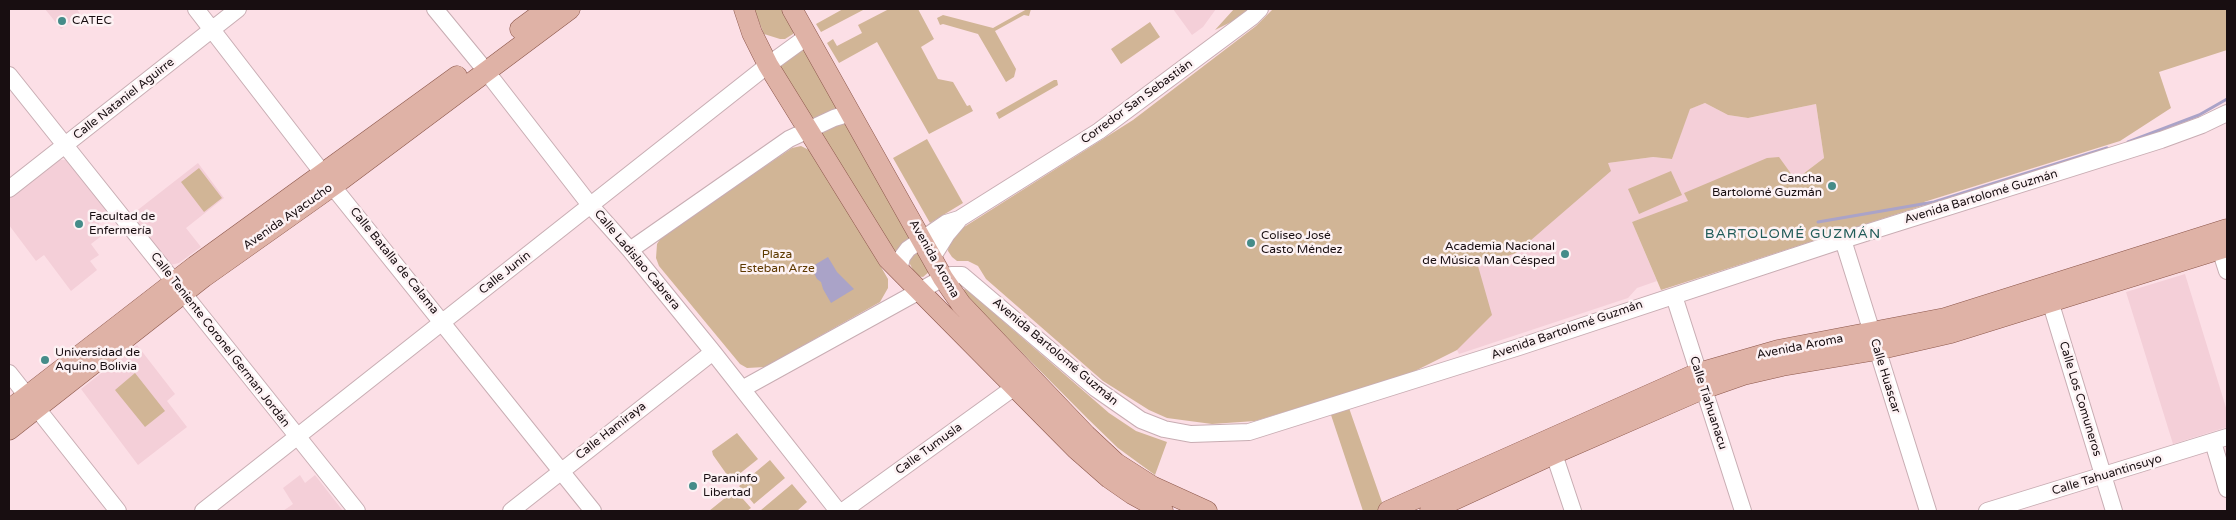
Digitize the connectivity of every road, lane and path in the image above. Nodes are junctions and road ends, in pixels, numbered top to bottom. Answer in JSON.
{"nodes":[{"id":1,"x":196,"y":9,"type":"edge"},
{"id":2,"x":238,"y":9,"type":"edge"},
{"id":3,"x":435,"y":9,"type":"edge"},
{"id":4,"x":546,"y":9,"type":"edge"},
{"id":5,"x":570,"y":9,"type":"edge"},
{"id":6,"x":744,"y":9,"type":"edge"},
{"id":7,"x":792,"y":9,"type":"edge"},
{"id":8,"x":1260,"y":9,"type":"edge"},
{"id":9,"x":212,"y":29,"type":"junction"},
{"id":10,"x":808,"y":36,"type":"junction"},
{"id":11,"x":768,"y":65,"type":"junction"},
{"id":12,"x":482,"y":66,"type":"junction"},
{"id":13,"x":9,"y":75,"type":"edge"},
{"id":14,"x":851,"y":113,"type":"junction"},
{"id":15,"x":2227,"y":113,"type":"edge"},
{"id":16,"x":809,"y":131,"type":"junction"},
{"id":17,"x":65,"y":145,"type":"junction"},
{"id":18,"x":328,"y":179,"type":"junction"},
{"id":19,"x":9,"y":189,"type":"edge"},
{"id":20,"x":590,"y":205,"type":"junction"},
{"id":21,"x":959,"y":219,"type":"junction"},
{"id":22,"x":2227,"y":228,"type":"edge"},
{"id":23,"x":922,"y":240,"type":"junction"},
{"id":24,"x":1843,"y":240,"type":"junction"},
{"id":25,"x":2224,"y":248,"type":"edge"},
{"id":26,"x":630,"y":250,"type":"junction"},
{"id":27,"x":932,"y":258,"type":"junction"},
{"id":28,"x":899,"y":271,"type":"junction"},
{"id":29,"x":2227,"y":271,"type":"edge"},
{"id":30,"x":943,"y":278,"type":"junction"},
{"id":31,"x":179,"y":288,"type":"junction"},
{"id":32,"x":921,"y":292,"type":"junction"},
{"id":33,"x":2048,"y":295,"type":"junction"},
{"id":34,"x":1674,"y":296,"type":"junction"},
{"id":35,"x":443,"y":322,"type":"junction"},
{"id":36,"x":1875,"y":342,"type":"junction"},
{"id":37,"x":713,"y":352,"type":"junction"},
{"id":38,"x":9,"y":373,"type":"edge"},
{"id":39,"x":1701,"y":381,"type":"junction"},
{"id":40,"x":1016,"y":386,"type":"junction"},
{"id":41,"x":742,"y":389,"type":"junction"},
{"id":42,"x":32,"y":401,"type":"junction"},
{"id":43,"x":9,"y":410,"type":"edge"},
{"id":44,"x":9,"y":430,"type":"edge"},
{"id":45,"x":297,"y":437,"type":"junction"},
{"id":46,"x":2220,"y":439,"type":"edge"},
{"id":47,"x":1554,"y":454,"type":"junction"},
{"id":48,"x":560,"y":472,"type":"junction"},
{"id":49,"x":2103,"y":476,"type":"junction"},
{"id":50,"x":2227,"y":489,"type":"edge"},
{"id":51,"x":118,"y":511,"type":"edge"},
{"id":52,"x":203,"y":511,"type":"edge"},
{"id":53,"x":357,"y":511,"type":"edge"},
{"id":54,"x":511,"y":511,"type":"edge"},
{"id":55,"x":593,"y":511,"type":"edge"},
{"id":56,"x":838,"y":511,"type":"edge"},
{"id":57,"x":843,"y":511,"type":"edge"},
{"id":58,"x":1163,"y":511,"type":"edge"},
{"id":59,"x":1207,"y":511,"type":"edge"},
{"id":60,"x":1388,"y":511,"type":"edge"},
{"id":61,"x":1430,"y":511,"type":"edge"},
{"id":62,"x":1573,"y":511,"type":"edge"},
{"id":63,"x":1743,"y":511,"type":"edge"},
{"id":64,"x":1928,"y":511,"type":"edge"},
{"id":65,"x":1987,"y":511,"type":"edge"},
{"id":66,"x":2114,"y":511,"type":"edge"}],
"edges":[{"from":1,"to":9,"type":"street","name":"Calle Batalla de Calama"},
{"from":2,"to":9,"type":"street","name":"Calle Nataniel Aguirre"},
{"from":3,"to":12,"type":"street","name":"Calle Ladislao Cabrera"},
{"from":4,"to":12,"type":"main road","name":"Avenida Ayacucho"},
{"from":5,"to":12,"type":"main road","name":"Avenida Ayacucho"},
{"from":6,"to":11,"type":"main road","name":"Avenida Aroma"},
{"from":7,"to":10,"type":"main road","name":"Avenida Aroma"},
{"from":8,"to":21,"type":"street","name":"Corredor San Sebastián"},
{"from":9,"to":17,"type":"street","name":"Calle Nataniel Aguirre"},
{"from":9,"to":18,"type":"street","name":"Calle Batalla de Calama"},
{"from":10,"to":11,"type":"street","name":"Calle Junín"},
{"from":10,"to":14,"type":"main road","name":"Avenida Aroma"},
{"from":11,"to":16,"type":"main road","name":"Avenida Aroma"},
{"from":11,"to":20,"type":"street","name":"Calle Junín"},
{"from":12,"to":18,"type":"main road","name":"Avenida Ayacucho"},
{"from":12,"to":20,"type":"street","name":"Calle Ladislao Cabrera"},
{"from":13,"to":17,"type":"street","name":"Calle Teniente Coronel German Jordán"},
{"from":14,"to":16,"type":"street"},
{"from":14,"to":23,"type":"main road","name":"Avenida Aroma"},
{"from":15,"to":24,"type":"street","name":"Avenida Bartolomé Guzmán"},
{"from":16,"to":26,"type":"street"},
{"from":16,"to":28,"type":"main road","name":"Avenida Aroma"},
{"from":17,"to":19,"type":"street","name":"Calle Nataniel Aguirre"},
{"from":17,"to":31,"type":"street","name":"Calle Teniente Coronel German Jordán"},
{"from":18,"to":31,"type":"main road","name":"Avenida Ayacucho"},
{"from":18,"to":35,"type":"street","name":"Calle Batalla de Calama"},
{"from":20,"to":26,"type":"street","name":"Calle Ladislao Cabrera"},
{"from":20,"to":35,"type":"street","name":"Calle Junín"},
{"from":21,"to":23,"type":"street","name":"Corredor San Sebastián"},
{"from":21,"to":27,"type":"street","name":"Corredor San Sebastián"},
{"from":22,"to":33,"type":"main road","name":"Avenida Aroma"},
{"from":23,"to":27,"type":"main road","name":"Avenida Aroma"},
{"from":23,"to":28,"type":"street","name":"Corredor San Sebastián"},
{"from":24,"to":34,"type":"street","name":"Avenida Bartolomé Guzmán"},
{"from":24,"to":36,"type":"street","name":"Calle Huascar"},
{"from":25,"to":29,"type":"street"},
{"from":25,"to":33,"type":"main road","name":"Avenida Aroma"},
{"from":26,"to":37,"type":"street","name":"Calle Ladislao Cabrera"},
{"from":27,"to":30,"type":"main road","name":"Avenida Aroma"},
{"from":28,"to":32,"type":"main road","name":"Avenida Aroma"},
{"from":30,"to":32,"type":"street"},
{"from":30,"to":34,"type":"street","name":"Avenida Bartolomé Guzmán"},
{"from":30,"to":59,"type":"main road","name":"Avenida Aroma"},
{"from":31,"to":42,"type":"main road","name":"Avenida Ayacucho"},
{"from":31,"to":45,"type":"street","name":"Calle Teniente Coronel German Jordán"},
{"from":32,"to":40,"type":"main road","name":"Avenida Aroma"},
{"from":32,"to":41,"type":"street"},
{"from":33,"to":36,"type":"main road","name":"Avenida Aroma"},
{"from":33,"to":49,"type":"street","name":"Calle Los Comuneros"},
{"from":34,"to":39,"type":"street","name":"Calle Tiahuanacu"},
{"from":35,"to":45,"type":"street","name":"Calle Junín"},
{"from":35,"to":48,"type":"street","name":"Calle Batalla de Calama"},
{"from":36,"to":39,"type":"main road","name":"Avenida Aroma"},
{"from":36,"to":64,"type":"street","name":"Calle Huascar"},
{"from":37,"to":41,"type":"street","name":"Calle Ladislao Cabrera"},
{"from":37,"to":48,"type":"street","name":"Calle Hamiraya"},
{"from":38,"to":42,"type":"street"},
{"from":39,"to":47,"type":"main road","name":"Avenida Aroma"},
{"from":39,"to":60,"type":"main road","name":"Avenida Aroma"},
{"from":39,"to":63,"type":"street","name":"Calle Tiahuanacu"},
{"from":40,"to":57,"type":"street","name":"Calle Tumusla"},
{"from":40,"to":58,"type":"main road","name":"Avenida Aroma"},
{"from":41,"to":56,"type":"street","name":"Calle Ladislao Cabrera"},
{"from":42,"to":43,"type":"main road","name":"Avenida Ayacucho"},
{"from":42,"to":44,"type":"main road","name":"Avenida Ayacucho"},
{"from":42,"to":51,"type":"street"},
{"from":45,"to":52,"type":"street","name":"Calle Junín"},
{"from":45,"to":53,"type":"street","name":"Calle Teniente Coronel German Jordán"},
{"from":46,"to":49,"type":"street","name":"Calle Tahuantinsuyo"},
{"from":46,"to":50,"type":"street"},
{"from":47,"to":61,"type":"main road","name":"Avenida Aroma"},
{"from":47,"to":62,"type":"street"},
{"from":48,"to":54,"type":"street","name":"Calle Hamiraya"},
{"from":48,"to":55,"type":"street","name":"Calle Batalla de Calama"},
{"from":49,"to":65,"type":"street","name":"Calle Tahuantinsuyo"},
{"from":49,"to":66,"type":"street","name":"Calle Los Comuneros"}]}
